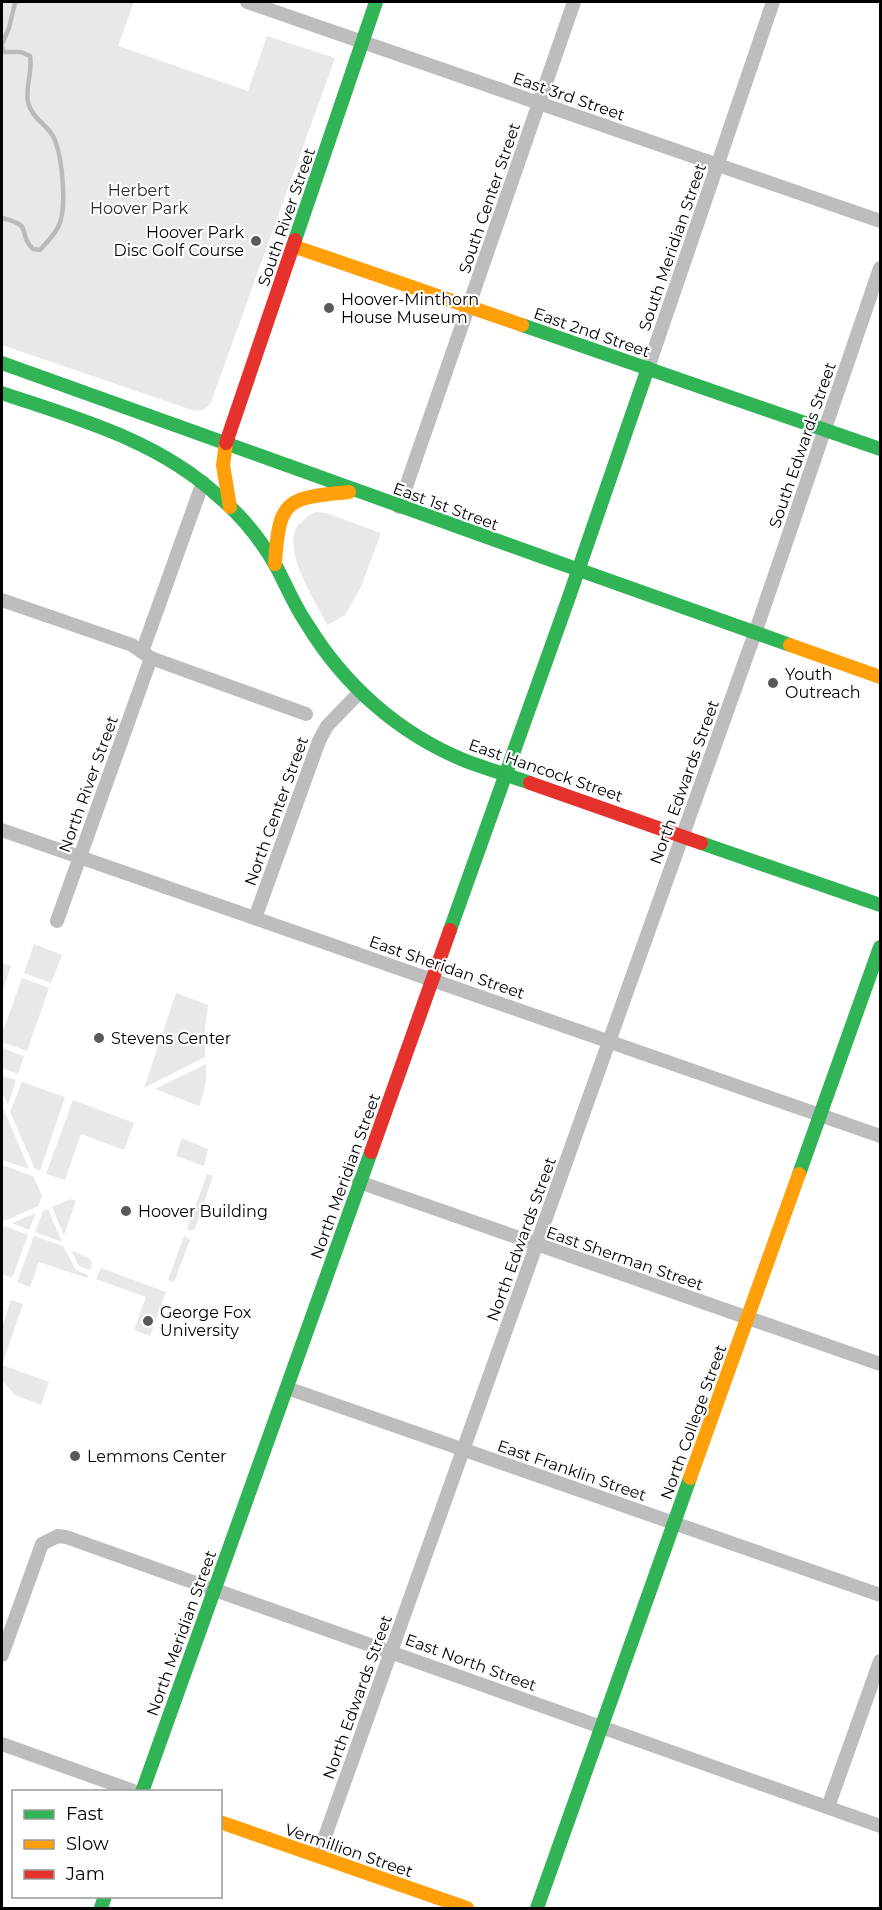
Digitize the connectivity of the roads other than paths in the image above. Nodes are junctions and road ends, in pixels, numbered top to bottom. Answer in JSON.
{"nodes":[{"id":1,"x":247,"y":2,"type":"edge"},
{"id":2,"x":376,"y":2,"type":"edge"},
{"id":3,"x":573,"y":2,"type":"edge"},
{"id":4,"x":773,"y":2,"type":"edge"},
{"id":5,"x":363,"y":42,"type":"junction"},
{"id":6,"x":539,"y":103,"type":"junction"},
{"id":7,"x":718,"y":165,"type":"junction"},
{"id":8,"x":880,"y":221,"type":"edge"},
{"id":9,"x":293,"y":246,"type":"junction"},
{"id":10,"x":880,"y":268,"type":"edge"},
{"id":11,"x":469,"y":306,"type":"junction"},
{"id":12,"x":2,"y":363,"type":"edge"},
{"id":13,"x":648,"y":368,"type":"junction"},
{"id":14,"x":2,"y":393,"type":"edge"},
{"id":15,"x":825,"y":430,"type":"junction"},
{"id":16,"x":117,"y":434,"type":"junction"},
{"id":17,"x":160,"y":438,"type":"dead end"},
{"id":18,"x":180,"y":441,"type":"dead end"},
{"id":19,"x":226,"y":443,"type":"junction"},
{"id":20,"x":880,"y":449,"type":"edge"},
{"id":21,"x":203,"y":482,"type":"junction"},
{"id":22,"x":355,"y":491,"type":"junction"},
{"id":23,"x":230,"y":507,"type":"junction"},
{"id":24,"x":399,"y":507,"type":"junction"},
{"id":25,"x":274,"y":564,"type":"junction"},
{"id":26,"x":578,"y":571,"type":"junction"},
{"id":27,"x":2,"y":600,"type":"edge"},
{"id":28,"x":755,"y":633,"type":"junction"},
{"id":29,"x":146,"y":655,"type":"junction"},
{"id":30,"x":880,"y":677,"type":"edge"},
{"id":31,"x":359,"y":693,"type":"junction"},
{"id":32,"x":306,"y":714,"type":"dead end"},
{"id":33,"x":506,"y":774,"type":"junction"},
{"id":34,"x":2,"y":830,"type":"edge"},
{"id":35,"x":683,"y":836,"type":"junction"},
{"id":36,"x":80,"y":857,"type":"junction"},
{"id":37,"x":880,"y":905,"type":"edge"},
{"id":38,"x":255,"y":918,"type":"junction"},
{"id":39,"x":57,"y":921,"type":"dead end"},
{"id":40,"x":880,"y":947,"type":"edge"},
{"id":41,"x":432,"y":980,"type":"junction"},
{"id":42,"x":609,"y":1041,"type":"junction"},
{"id":43,"x":820,"y":1114,"type":"junction"},
{"id":44,"x":880,"y":1136,"type":"edge"},
{"id":45,"x":360,"y":1182,"type":"junction"},
{"id":46,"x":537,"y":1244,"type":"junction"},
{"id":47,"x":748,"y":1318,"type":"junction"},
{"id":48,"x":880,"y":1364,"type":"edge"},
{"id":49,"x":287,"y":1388,"type":"junction"},
{"id":50,"x":463,"y":1449,"type":"junction"},
{"id":51,"x":674,"y":1522,"type":"junction"},
{"id":52,"x":215,"y":1590,"type":"junction"},
{"id":53,"x":880,"y":1595,"type":"edge"},
{"id":54,"x":391,"y":1652,"type":"junction"},
{"id":55,"x":2,"y":1655,"type":"edge"},
{"id":56,"x":880,"y":1661,"type":"edge"},
{"id":57,"x":602,"y":1726,"type":"junction"},
{"id":58,"x":2,"y":1744,"type":"edge"},
{"id":59,"x":133,"y":1790,"type":"edge"},
{"id":60,"x":142,"y":1790,"type":"edge"},
{"id":61,"x":828,"y":1807,"type":"junction"},
{"id":62,"x":222,"y":1823,"type":"edge"},
{"id":63,"x":880,"y":1826,"type":"edge"},
{"id":64,"x":318,"y":1856,"type":"junction"},
{"id":65,"x":467,"y":1908,"type":"edge"},
{"id":66,"x":537,"y":1908,"type":"edge"}],
"edges":[{"from":1,"to":5,"type":"street","name":"East 3rd Street"},
{"from":2,"to":5,"type":"main road","name":"South River Street"},
{"from":3,"to":6,"type":"street","name":"South Center Street"},
{"from":4,"to":7,"type":"street","name":"South Meridian Street"},
{"from":5,"to":6,"type":"street","name":"East 3rd Street"},
{"from":5,"to":9,"type":"main road","name":"South River Street"},
{"from":6,"to":7,"type":"street","name":"East 3rd Street"},
{"from":6,"to":11,"type":"street","name":"South Center Street"},
{"from":7,"to":8,"type":"street","name":"East 3rd Street"},
{"from":7,"to":13,"type":"street","name":"South Meridian Street"},
{"from":9,"to":11,"type":"main road","name":"East 2nd Street"},
{"from":9,"to":19,"type":"main road","name":"South River Street"},
{"from":10,"to":15,"type":"street","name":"South Edwards Street"},
{"from":11,"to":13,"type":"main road","name":"East 2nd Street"},
{"from":11,"to":24,"type":"street","name":"South Center Street"},
{"from":12,"to":19,"type":"main road","name":"East 1st Street"},
{"from":13,"to":15,"type":"main road","name":"East 2nd Street"},
{"from":13,"to":26,"type":"main road","name":"South Meridian Street"},
{"from":14,"to":16,"type":"main road"},
{"from":15,"to":20,"type":"main road","name":"East 2nd Street"},
{"from":15,"to":28,"type":"street","name":"South Edwards Street"},
{"from":16,"to":17,"type":"main road"},
{"from":16,"to":21,"type":"main road"},
{"from":18,"to":19,"type":"main road"},
{"from":19,"to":22,"type":"main road","name":"East 1st Street"},
{"from":19,"to":23,"type":"main road","name":"South River Street"},
{"from":21,"to":23,"type":"main road"},
{"from":21,"to":29,"type":"street","name":"North River Street"},
{"from":22,"to":24,"type":"main road","name":"East 1st Street"},
{"from":22,"to":25,"type":"main road"},
{"from":23,"to":25,"type":"main road"},
{"from":24,"to":26,"type":"main road","name":"East 1st Street"},
{"from":25,"to":31,"type":"main road","name":"East Hancock Street"},
{"from":26,"to":28,"type":"main road","name":"East 1st Street"},
{"from":26,"to":33,"type":"main road","name":"North Meridian Street"},
{"from":27,"to":29,"type":"street"},
{"from":28,"to":30,"type":"main road","name":"East 1st Street"},
{"from":28,"to":35,"type":"street","name":"North Edwards Street"},
{"from":29,"to":32,"type":"street"},
{"from":29,"to":36,"type":"street","name":"North River Street"},
{"from":31,"to":33,"type":"main road","name":"East Hancock Street"},
{"from":31,"to":38,"type":"street","name":"North Center Street"},
{"from":33,"to":35,"type":"main road","name":"East Hancock Street"},
{"from":33,"to":41,"type":"main road","name":"North Meridian Street"},
{"from":34,"to":36,"type":"street","name":"East Sheridan Street"},
{"from":35,"to":37,"type":"main road","name":"East Hancock Street"},
{"from":35,"to":42,"type":"street","name":"North Edwards Street"},
{"from":36,"to":38,"type":"street","name":"East Sheridan Street"},
{"from":36,"to":39,"type":"street","name":"North River Street"},
{"from":38,"to":41,"type":"street","name":"East Sheridan Street"},
{"from":40,"to":43,"type":"main road","name":"North College Street"},
{"from":41,"to":42,"type":"street","name":"East Sheridan Street"},
{"from":41,"to":45,"type":"main road","name":"North Meridian Street"},
{"from":42,"to":43,"type":"street","name":"East Sheridan Street"},
{"from":42,"to":46,"type":"street","name":"North Edwards Street"},
{"from":43,"to":44,"type":"street","name":"East Sheridan Street"},
{"from":43,"to":47,"type":"main road","name":"North College Street"},
{"from":45,"to":46,"type":"street","name":"East Sherman Street"},
{"from":45,"to":49,"type":"main road","name":"North Meridian Street"},
{"from":46,"to":47,"type":"street","name":"East Sherman Street"},
{"from":46,"to":50,"type":"street","name":"North Edwards Street"},
{"from":47,"to":48,"type":"street","name":"East Sherman Street"},
{"from":47,"to":51,"type":"main road","name":"North College Street"},
{"from":49,"to":50,"type":"street","name":"East Franklin Street"},
{"from":49,"to":52,"type":"main road","name":"North Meridian Street"},
{"from":50,"to":51,"type":"street","name":"East Franklin Street"},
{"from":50,"to":54,"type":"street","name":"North Edwards Street"},
{"from":51,"to":53,"type":"street","name":"East Franklin Street"},
{"from":51,"to":57,"type":"main road","name":"North College Street"},
{"from":52,"to":54,"type":"street","name":"East North Street"},
{"from":52,"to":55,"type":"street","name":"East North Street"},
{"from":52,"to":60,"type":"main road","name":"North Meridian Street"},
{"from":54,"to":57,"type":"street","name":"East North Street"},
{"from":54,"to":64,"type":"street","name":"North Edwards Street"},
{"from":56,"to":61,"type":"street"},
{"from":57,"to":61,"type":"street","name":"East North Street"},
{"from":57,"to":66,"type":"main road","name":"North College Street"},
{"from":58,"to":59,"type":"street"},
{"from":61,"to":63,"type":"street","name":"East North Street"},
{"from":62,"to":64,"type":"main road","name":"Vermillion Street"},
{"from":64,"to":65,"type":"main road","name":"Vermillion Street"}]}
